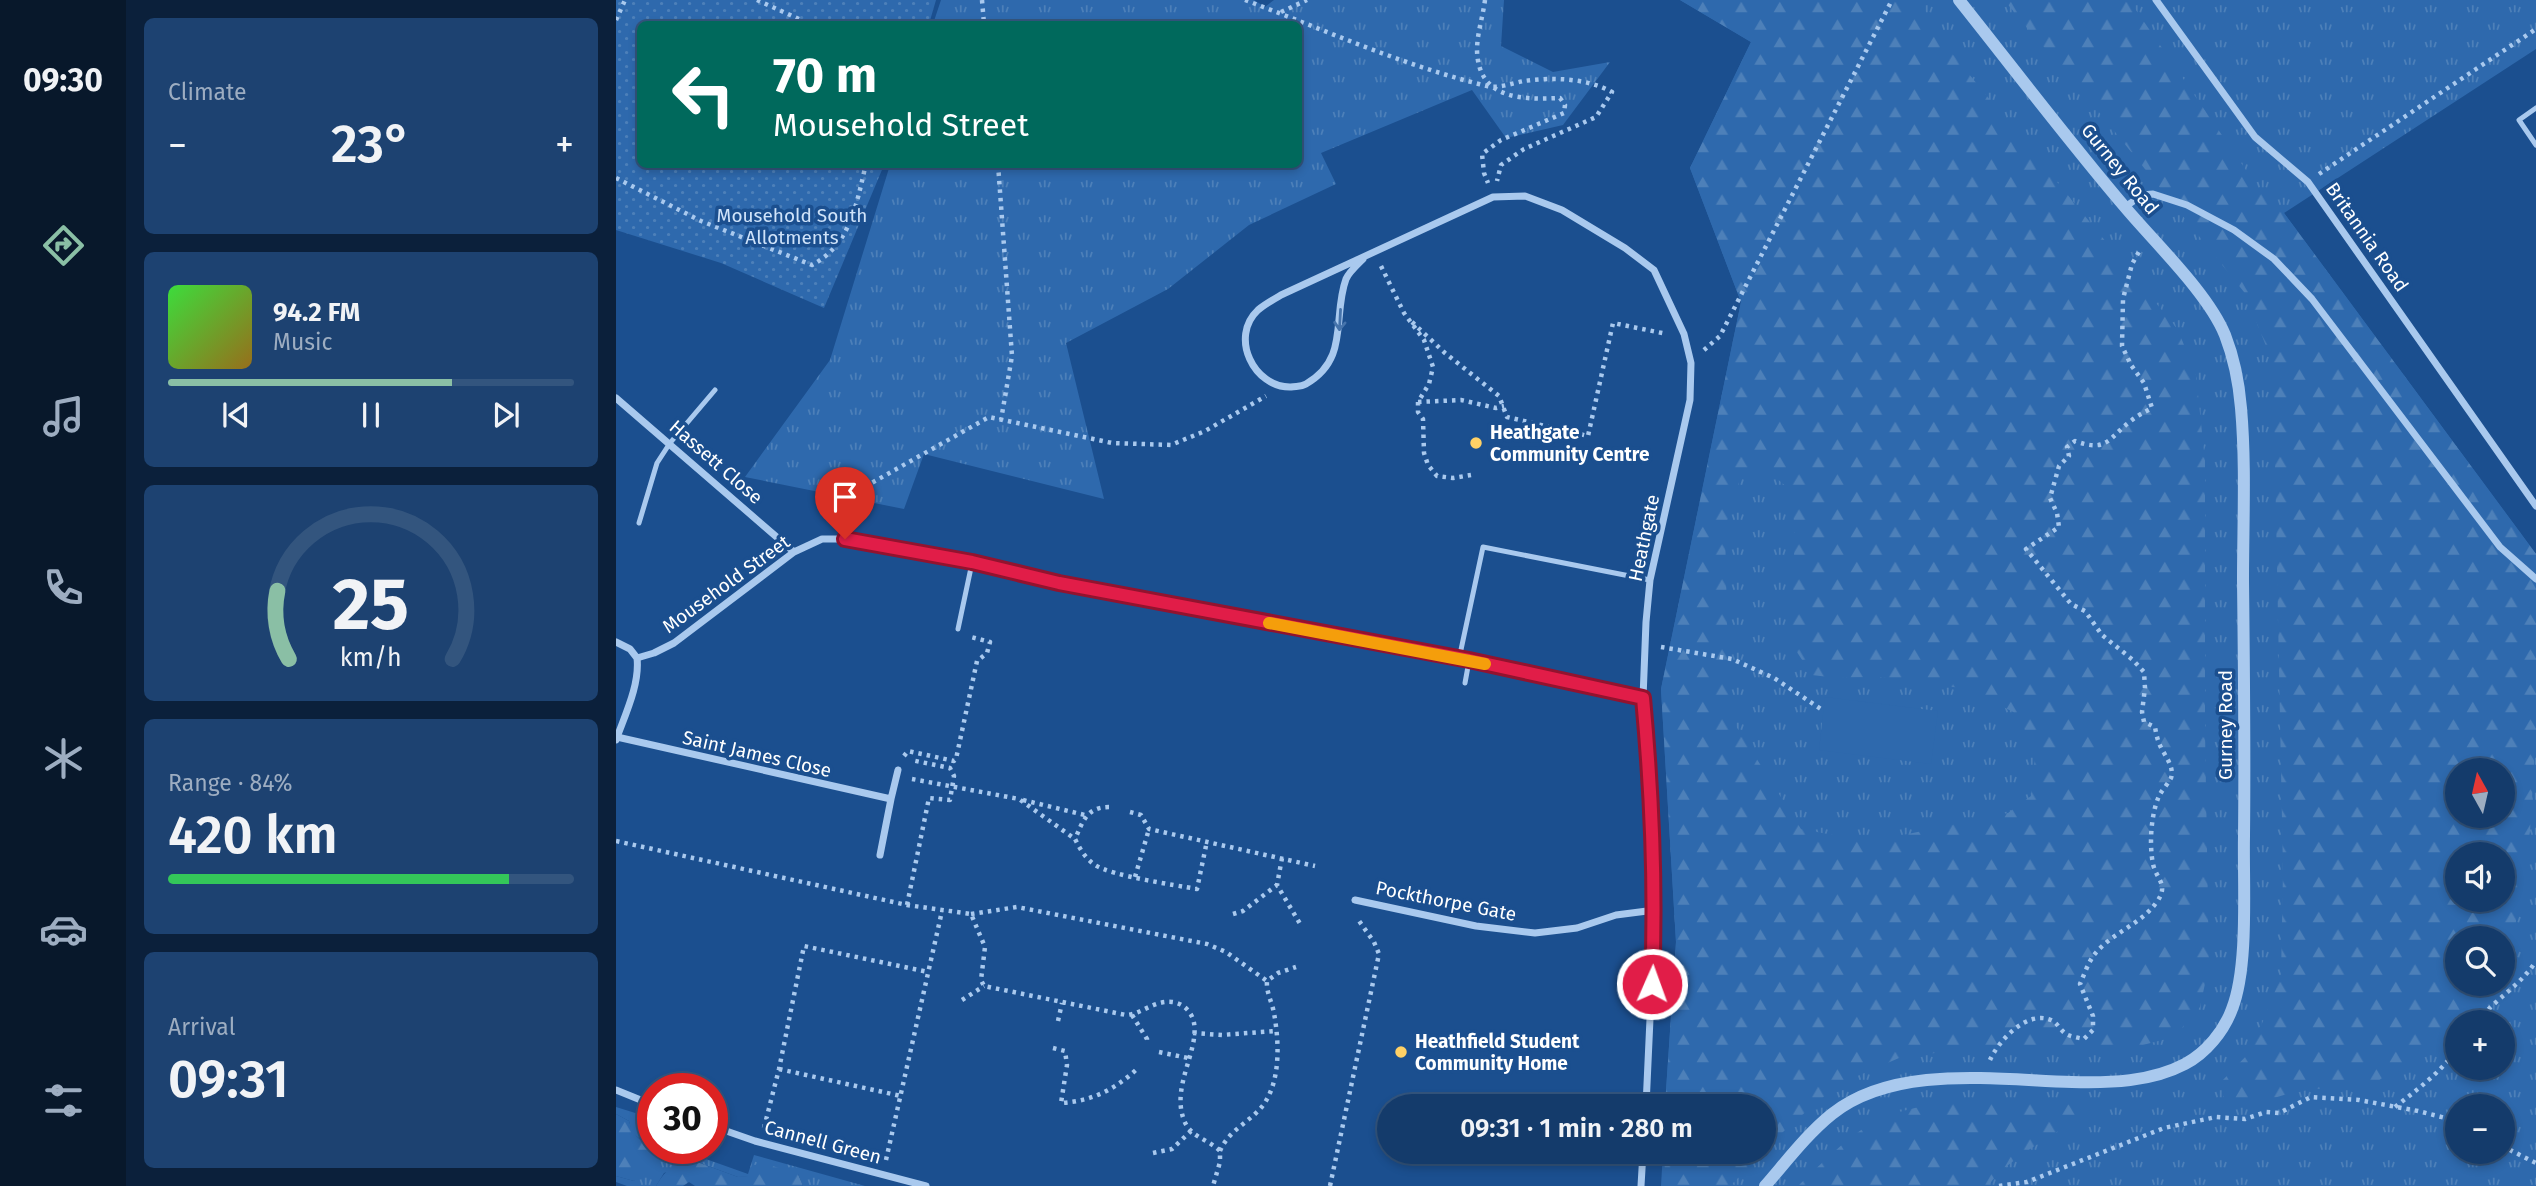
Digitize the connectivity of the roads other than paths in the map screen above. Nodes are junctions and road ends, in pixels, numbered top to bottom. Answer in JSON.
{"nodes":[{"id":1,"x":1959,"y":0,"type":"edge"},
{"id":2,"x":2156,"y":0,"type":"edge"},
{"id":3,"x":2536,"y":108,"type":"edge"},
{"id":4,"x":2536,"y":145,"type":"edge"},
{"id":5,"x":2125,"y":207,"type":"junction"},
{"id":6,"x":1363,"y":259,"type":"junction"},
{"id":7,"x":715,"y":390,"type":"dead end"},
{"id":8,"x":616,"y":398,"type":"edge"},
{"id":9,"x":670,"y":443,"type":"junction"},
{"id":10,"x":2536,"y":506,"type":"edge"},
{"id":11,"x":639,"y":523,"type":"dead end"},
{"id":12,"x":794,"y":552,"type":"junction"},
{"id":13,"x":972,"y":562,"type":"junction"},
{"id":14,"x":2536,"y":579,"type":"edge"},
{"id":15,"x":1650,"y":580,"type":"junction"},
{"id":16,"x":958,"y":629,"type":"road end"},
{"id":17,"x":616,"y":642,"type":"edge"},
{"id":18,"x":637,"y":658,"type":"junction"},
{"id":19,"x":1459,"y":659,"type":"junction"},
{"id":20,"x":1469,"y":660,"type":"junction"},
{"id":21,"x":1465,"y":683,"type":"dead end"},
{"id":22,"x":1643,"y":698,"type":"junction"},
{"id":23,"x":616,"y":738,"type":"edge"},
{"id":24,"x":897,"y":773,"type":"road end"},
{"id":25,"x":891,"y":799,"type":"junction"},
{"id":26,"x":880,"y":855,"type":"dead end"},
{"id":27,"x":1355,"y":900,"type":"road end"},
{"id":28,"x":1655,"y":910,"type":"junction"},
{"id":29,"x":616,"y":1090,"type":"edge"},
{"id":30,"x":1647,"y":1094,"type":"edge"},
{"id":31,"x":637,"y":1099,"type":"edge"},
{"id":32,"x":728,"y":1131,"type":"edge"},
{"id":33,"x":1642,"y":1164,"type":"edge"},
{"id":34,"x":926,"y":1186,"type":"edge"},
{"id":35,"x":1641,"y":1186,"type":"edge"},
{"id":36,"x":1765,"y":1186,"type":"edge"}],
"edges":[{"from":1,"to":5,"type":"street","name":"Gurney Road"},
{"from":2,"to":10,"type":"street","name":"Britannia Road"},
{"from":3,"to":4,"type":"lane"},
{"from":5,"to":14,"type":"street"},
{"from":5,"to":36,"type":"street","name":"Gurney Road"},
{"from":6,"to":6,"type":"street","name":"Heathgate","one_way":true},
{"from":6,"to":15,"type":"street","name":"Heathgate"},
{"from":7,"to":9,"type":"lane"},
{"from":8,"to":9,"type":"street","name":"Hassett Close"},
{"from":9,"to":11,"type":"lane"},
{"from":9,"to":12,"type":"street","name":"Hassett Close"},
{"from":12,"to":13,"type":"street","name":"Mousehold Street"},
{"from":12,"to":18,"type":"street","name":"Mousehold Street"},
{"from":13,"to":16,"type":"lane"},
{"from":13,"to":19,"type":"street","name":"Mousehold Street"},
{"from":15,"to":19,"type":"lane"},
{"from":15,"to":22,"type":"street","name":"Heathgate"},
{"from":17,"to":18,"type":"street"},
{"from":18,"to":23,"type":"street","name":"Saint James Close"},
{"from":19,"to":20,"type":"street","name":"Mousehold Street"},
{"from":20,"to":21,"type":"lane"},
{"from":20,"to":22,"type":"street","name":"Mousehold Street"},
{"from":22,"to":28,"type":"street","name":"Heathgate"},
{"from":23,"to":25,"type":"street","name":"Saint James Close"},
{"from":24,"to":25,"type":"street"},
{"from":25,"to":26,"type":"street"},
{"from":27,"to":28,"type":"street","name":"Pockthorpe Gate"},
{"from":28,"to":30,"type":"street","name":"Heathgate"},
{"from":29,"to":31,"type":"street"},
{"from":32,"to":34,"type":"street","name":"Cannell Green"},
{"from":33,"to":35,"type":"street"}]}
